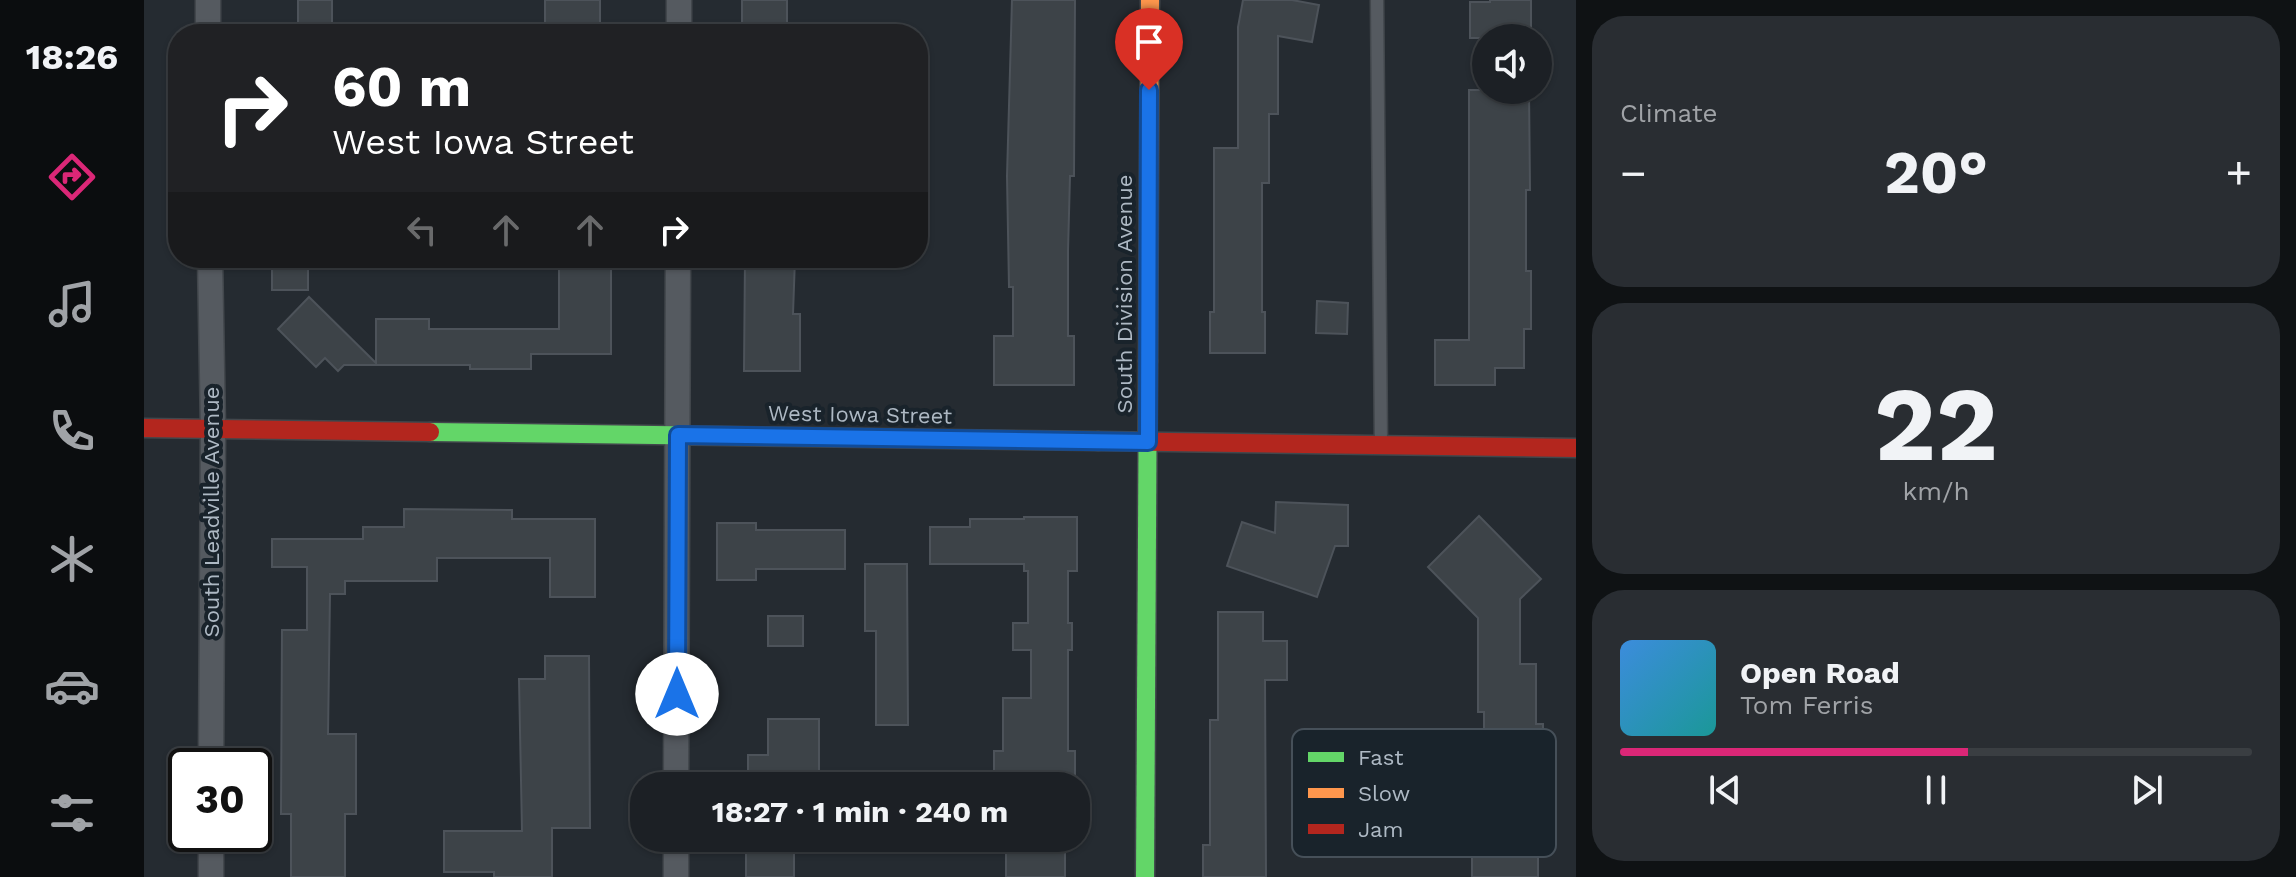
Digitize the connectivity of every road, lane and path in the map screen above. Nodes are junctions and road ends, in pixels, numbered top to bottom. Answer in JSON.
{"nodes":[{"id":1,"x":208,"y":0,"type":"edge"},
{"id":2,"x":679,"y":0,"type":"edge"},
{"id":3,"x":1150,"y":0,"type":"edge"},
{"id":4,"x":1377,"y":0,"type":"edge"},
{"id":5,"x":208,"y":24,"type":"edge"},
{"id":6,"x":679,"y":24,"type":"edge"},
{"id":7,"x":210,"y":268,"type":"edge"},
{"id":8,"x":678,"y":268,"type":"edge"},
{"id":9,"x":144,"y":428,"type":"edge"},
{"id":10,"x":213,"y":429,"type":"junction"},
{"id":11,"x":678,"y":435,"type":"junction"},
{"id":12,"x":1148,"y":442,"type":"junction"},
{"id":13,"x":1381,"y":445,"type":"junction"},
{"id":14,"x":1576,"y":448,"type":"edge"},
{"id":15,"x":211,"y":748,"type":"edge"},
{"id":16,"x":676,"y":772,"type":"edge"},
{"id":17,"x":211,"y":852,"type":"edge"},
{"id":18,"x":676,"y":852,"type":"edge"},
{"id":19,"x":211,"y":877,"type":"edge"},
{"id":20,"x":676,"y":877,"type":"edge"},
{"id":21,"x":1145,"y":877,"type":"edge"}],
"edges":[{"from":1,"to":5,"type":"street"},
{"from":2,"to":6,"type":"street"},
{"from":3,"to":12,"type":"street","name":"South Division Avenue"},
{"from":4,"to":13,"type":"lane"},
{"from":7,"to":10,"type":"street","name":"South Leadville Avenue"},
{"from":8,"to":11,"type":"street"},
{"from":9,"to":10,"type":"street","name":"West Iowa Street"},
{"from":10,"to":11,"type":"street","name":"West Iowa Street"},
{"from":10,"to":15,"type":"street","name":"South Leadville Avenue"},
{"from":11,"to":12,"type":"street","name":"West Iowa Street"},
{"from":11,"to":16,"type":"street"},
{"from":12,"to":13,"type":"street","name":"West Iowa Street"},
{"from":12,"to":21,"type":"street","name":"South Division Avenue"},
{"from":13,"to":14,"type":"street","name":"West Iowa Street"},
{"from":17,"to":19,"type":"street"},
{"from":18,"to":20,"type":"street"}]}
